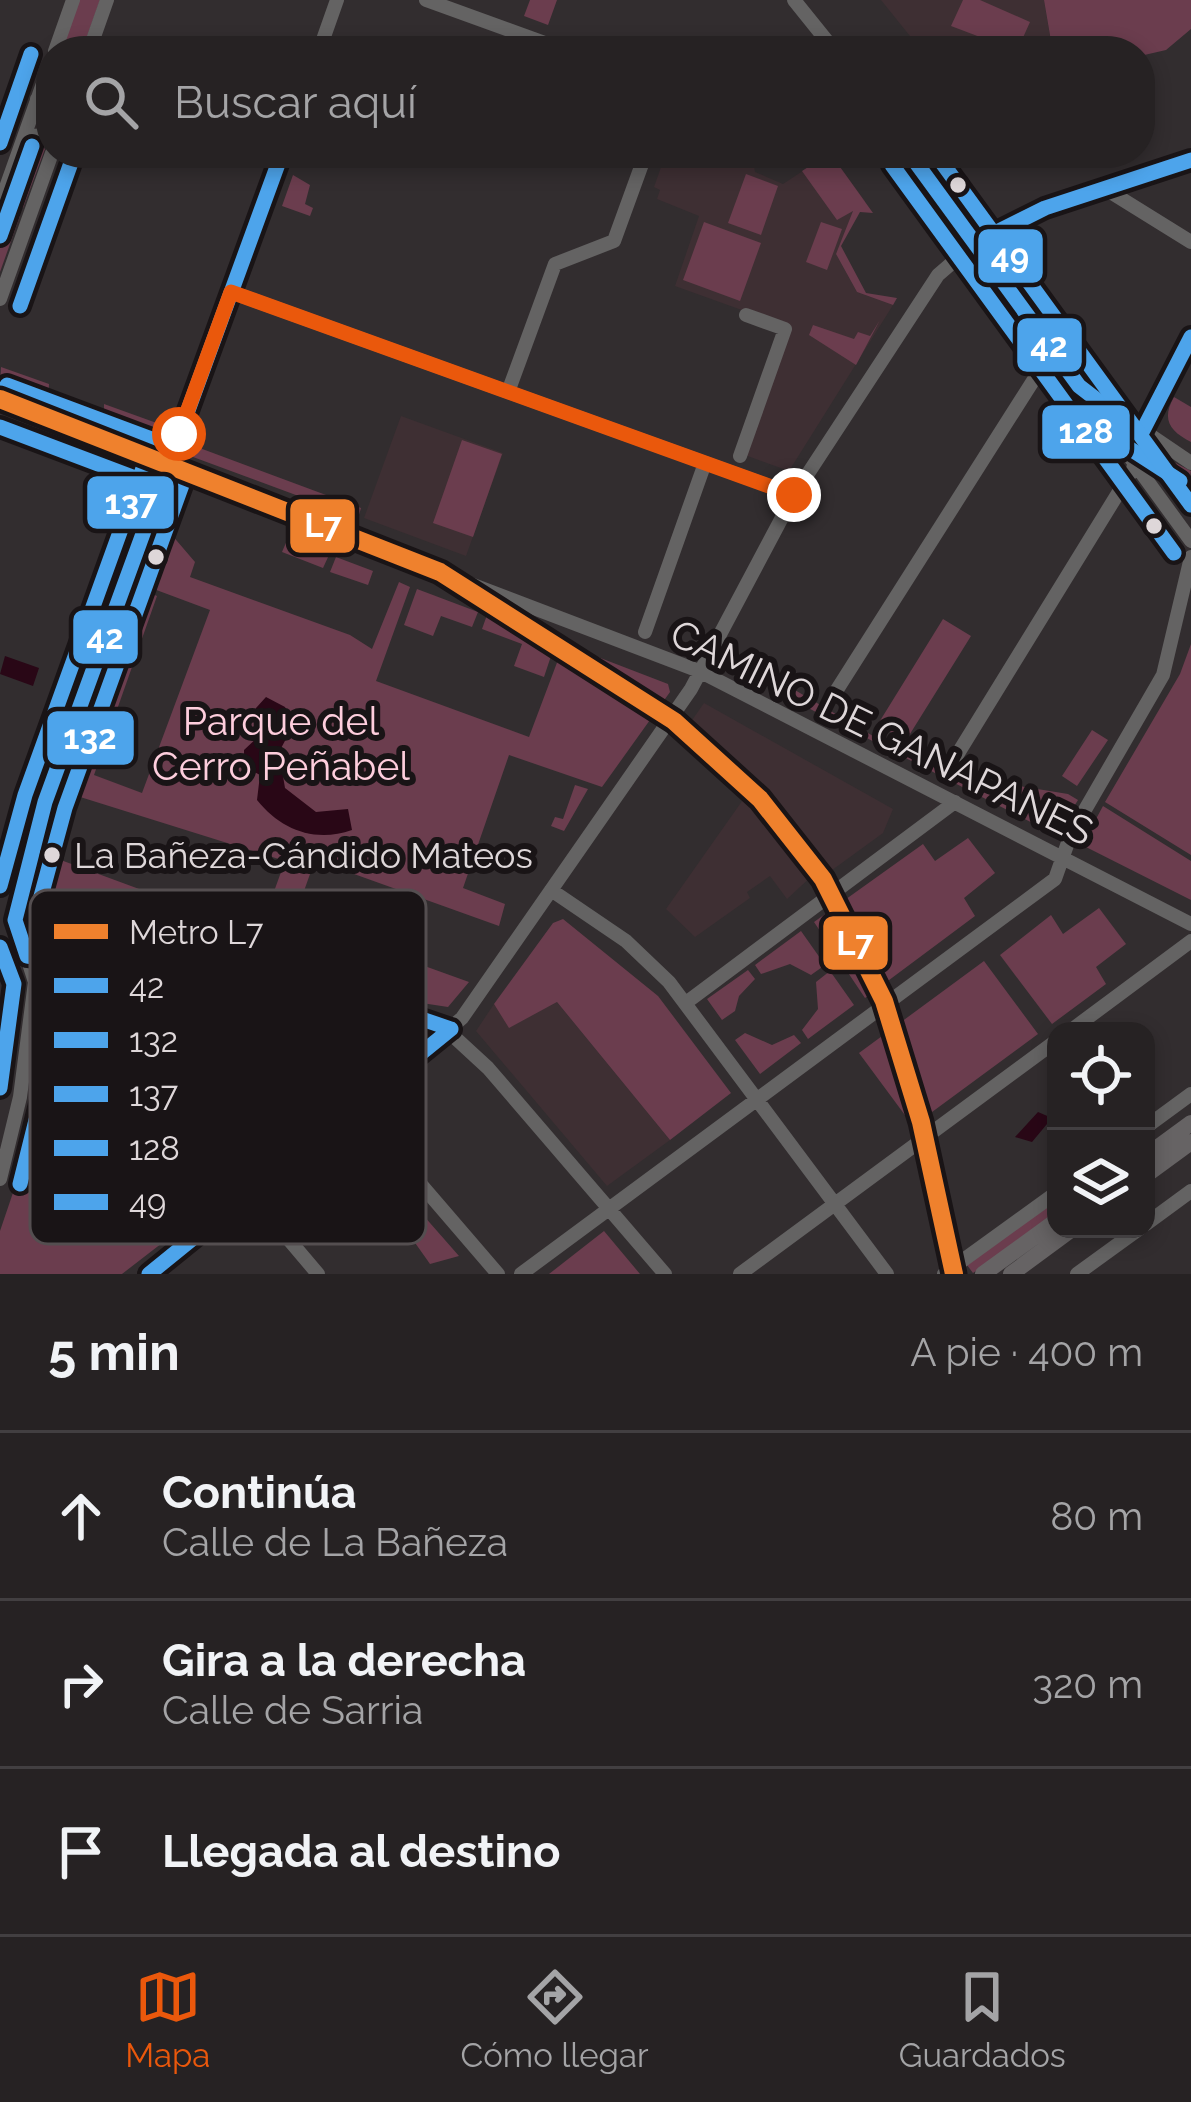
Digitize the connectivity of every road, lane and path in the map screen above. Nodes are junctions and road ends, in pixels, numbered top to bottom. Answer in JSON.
{"nodes":[{"id":1,"x":74,"y":0,"type":"edge"},
{"id":2,"x":107,"y":0,"type":"edge"},
{"id":3,"x":337,"y":0,"type":"edge"},
{"id":4,"x":426,"y":0,"type":"edge"},
{"id":5,"x":802,"y":5,"type":"edge"},
{"id":6,"x":61,"y":36,"type":"edge"},
{"id":7,"x":94,"y":36,"type":"edge"},
{"id":8,"x":324,"y":36,"type":"edge"},
{"id":9,"x":526,"y":36,"type":"edge"},
{"id":10,"x":824,"y":36,"type":"edge"},
{"id":11,"x":36,"y":102,"type":"edge"},
{"id":12,"x":36,"y":136,"type":"edge"},
{"id":13,"x":24,"y":137,"type":"junction"},
{"id":14,"x":1191,"y":160,"type":"edge"},
{"id":15,"x":47,"y":168,"type":"edge"},
{"id":16,"x":276,"y":168,"type":"edge"},
{"id":17,"x":641,"y":168,"type":"edge"},
{"id":18,"x":921,"y":168,"type":"edge"},
{"id":19,"x":1104,"y":188,"type":"junction"},
{"id":20,"x":0,"y":204,"type":"edge"},
{"id":21,"x":1191,"y":242,"type":"edge"},
{"id":22,"x":975,"y":243,"type":"junction"},
{"id":23,"x":231,"y":292,"type":"junction"},
{"id":24,"x":0,"y":299,"type":"edge"},
{"id":25,"x":746,"y":315,"type":"dead end"},
{"id":26,"x":1191,"y":337,"type":"edge"},
{"id":27,"x":1052,"y":351,"type":"junction"},
{"id":28,"x":1079,"y":386,"type":"junction"},
{"id":29,"x":508,"y":392,"type":"junction"},
{"id":30,"x":0,"y":405,"type":"edge"},
{"id":31,"x":1141,"y":434,"type":"junction"},
{"id":32,"x":740,"y":456,"type":"dead end"},
{"id":33,"x":1191,"y":463,"type":"edge"},
{"id":34,"x":705,"y":464,"type":"junction"},
{"id":35,"x":166,"y":467,"type":"junction"},
{"id":36,"x":1133,"y":469,"type":"junction"},
{"id":37,"x":794,"y":495,"type":"junction"},
{"id":38,"x":1191,"y":542,"type":"edge"},
{"id":39,"x":1191,"y":557,"type":"edge"},
{"id":40,"x":1189,"y":586,"type":"edge"},
{"id":41,"x":645,"y":632,"type":"dead end"},
{"id":42,"x":699,"y":670,"type":"junction"},
{"id":43,"x":832,"y":696,"type":"dead end"},
{"id":44,"x":957,"y":755,"type":"dead end"},
{"id":45,"x":955,"y":802,"type":"junction"},
{"id":46,"x":1063,"y":857,"type":"junction"},
{"id":47,"x":551,"y":890,"type":"junction"},
{"id":48,"x":1191,"y":924,"type":"edge"},
{"id":49,"x":1191,"y":941,"type":"edge"},
{"id":50,"x":0,"y":946,"type":"edge"},
{"id":51,"x":27,"y":956,"type":"junction"},
{"id":52,"x":30,"y":956,"type":"edge"},
{"id":53,"x":30,"y":966,"type":"edge"},
{"id":54,"x":687,"y":1002,"type":"junction"},
{"id":55,"x":426,"y":1021,"type":"edge"},
{"id":56,"x":1082,"y":1022,"type":"edge"},
{"id":57,"x":451,"y":1029,"type":"junction"},
{"id":58,"x":30,"y":1033,"type":"edge"},
{"id":59,"x":29,"y":1043,"type":"joint"},
{"id":60,"x":1047,"y":1048,"type":"edge"},
{"id":61,"x":426,"y":1051,"type":"edge"},
{"id":62,"x":1191,"y":1094,"type":"edge"},
{"id":63,"x":757,"y":1097,"type":"junction"},
{"id":64,"x":1155,"y":1120,"type":"edge"},
{"id":65,"x":1191,"y":1123,"type":"edge"},
{"id":66,"x":1191,"y":1142,"type":"edge"},
{"id":67,"x":1155,"y":1149,"type":"edge"},
{"id":68,"x":1155,"y":1168,"type":"edge"},
{"id":69,"x":0,"y":1179,"type":"edge"},
{"id":70,"x":426,"y":1190,"type":"edge"},
{"id":71,"x":1191,"y":1191,"type":"edge"},
{"id":72,"x":1047,"y":1199,"type":"edge"},
{"id":73,"x":836,"y":1204,"type":"junction"},
{"id":74,"x":607,"y":1208,"type":"junction"},
{"id":75,"x":1155,"y":1217,"type":"edge"},
{"id":76,"x":1047,"y":1228,"type":"edge"},
{"id":77,"x":1060,"y":1238,"type":"edge"},
{"id":78,"x":1126,"y":1238,"type":"edge"},
{"id":79,"x":188,"y":1244,"type":"edge"},
{"id":80,"x":293,"y":1244,"type":"edge"},
{"id":81,"x":149,"y":1274,"type":"edge"},
{"id":82,"x":318,"y":1274,"type":"edge"},
{"id":83,"x":499,"y":1274,"type":"edge"},
{"id":84,"x":521,"y":1274,"type":"edge"},
{"id":85,"x":665,"y":1274,"type":"edge"},
{"id":86,"x":740,"y":1274,"type":"edge"},
{"id":87,"x":887,"y":1274,"type":"edge"},
{"id":88,"x":944,"y":1274,"type":"edge"},
{"id":89,"x":983,"y":1274,"type":"edge"},
{"id":90,"x":1011,"y":1274,"type":"edge"},
{"id":91,"x":1077,"y":1274,"type":"edge"}],
"edges":[{"from":1,"to":6,"type":"street"},
{"from":2,"to":7,"type":"street"},
{"from":3,"to":8,"type":"street"},
{"from":4,"to":9,"type":"street"},
{"from":5,"to":10,"type":"street"},
{"from":11,"to":13,"type":"street"},
{"from":12,"to":13,"type":"street"},
{"from":13,"to":20,"type":"street"},
{"from":14,"to":19,"type":"street"},
{"from":15,"to":24,"type":"street"},
{"from":16,"to":23,"type":"street"},
{"from":17,"to":29,"type":"street"},
{"from":18,"to":22,"type":"street"},
{"from":19,"to":21,"type":"street"},
{"from":19,"to":22,"type":"street"},
{"from":22,"to":27,"type":"street"},
{"from":22,"to":37,"type":"street"},
{"from":23,"to":29,"type":"street"},
{"from":23,"to":35,"type":"street"},
{"from":25,"to":32,"type":"street"},
{"from":26,"to":31,"type":"street"},
{"from":27,"to":28,"type":"street"},
{"from":27,"to":43,"type":"street"},
{"from":28,"to":31,"type":"street"},
{"from":28,"to":36,"type":"street"},
{"from":29,"to":34,"type":"street"},
{"from":30,"to":35,"type":"street","name":"CAMINO DE GANAPANES"},
{"from":31,"to":33,"type":"street"},
{"from":31,"to":36,"type":"street"},
{"from":34,"to":37,"type":"street"},
{"from":34,"to":41,"type":"street"},
{"from":35,"to":42,"type":"street","name":"CAMINO DE GANAPANES"},
{"from":35,"to":51,"type":"street"},
{"from":36,"to":38,"type":"street"},
{"from":36,"to":44,"type":"street"},
{"from":37,"to":42,"type":"street"},
{"from":39,"to":40,"type":"street"},
{"from":40,"to":46,"type":"street"},
{"from":42,"to":45,"type":"street","name":"CAMINO DE GANAPANES"},
{"from":42,"to":47,"type":"street"},
{"from":45,"to":46,"type":"street","name":"CAMINO DE GANAPANES"},
{"from":45,"to":54,"type":"street"},
{"from":46,"to":48,"type":"street","name":"CAMINO DE GANAPANES"},
{"from":46,"to":63,"type":"street"},
{"from":47,"to":54,"type":"street"},
{"from":47,"to":57,"type":"street"},
{"from":49,"to":56,"type":"street"},
{"from":50,"to":51,"type":"street"},
{"from":51,"to":52,"type":"street"},
{"from":51,"to":53,"type":"street"},
{"from":54,"to":63,"type":"street"},
{"from":55,"to":57,"type":"street"},
{"from":57,"to":61,"type":"street"},
{"from":57,"to":74,"type":"street"},
{"from":58,"to":59,"type":"street"},
{"from":59,"to":69,"type":"street"},
{"from":60,"to":73,"type":"street"},
{"from":62,"to":64,"type":"street"},
{"from":63,"to":73,"type":"street"},
{"from":63,"to":74,"type":"street"},
{"from":65,"to":67,"type":"main road"},
{"from":66,"to":68,"type":"main road"},
{"from":70,"to":83,"type":"street"},
{"from":71,"to":75,"type":"street"},
{"from":72,"to":88,"type":"street"},
{"from":73,"to":86,"type":"street"},
{"from":73,"to":87,"type":"street"},
{"from":74,"to":84,"type":"street"},
{"from":74,"to":85,"type":"street"},
{"from":76,"to":89,"type":"main road"},
{"from":77,"to":90,"type":"main road"},
{"from":78,"to":91,"type":"street"},
{"from":79,"to":81,"type":"street"},
{"from":80,"to":82,"type":"street"}]}
